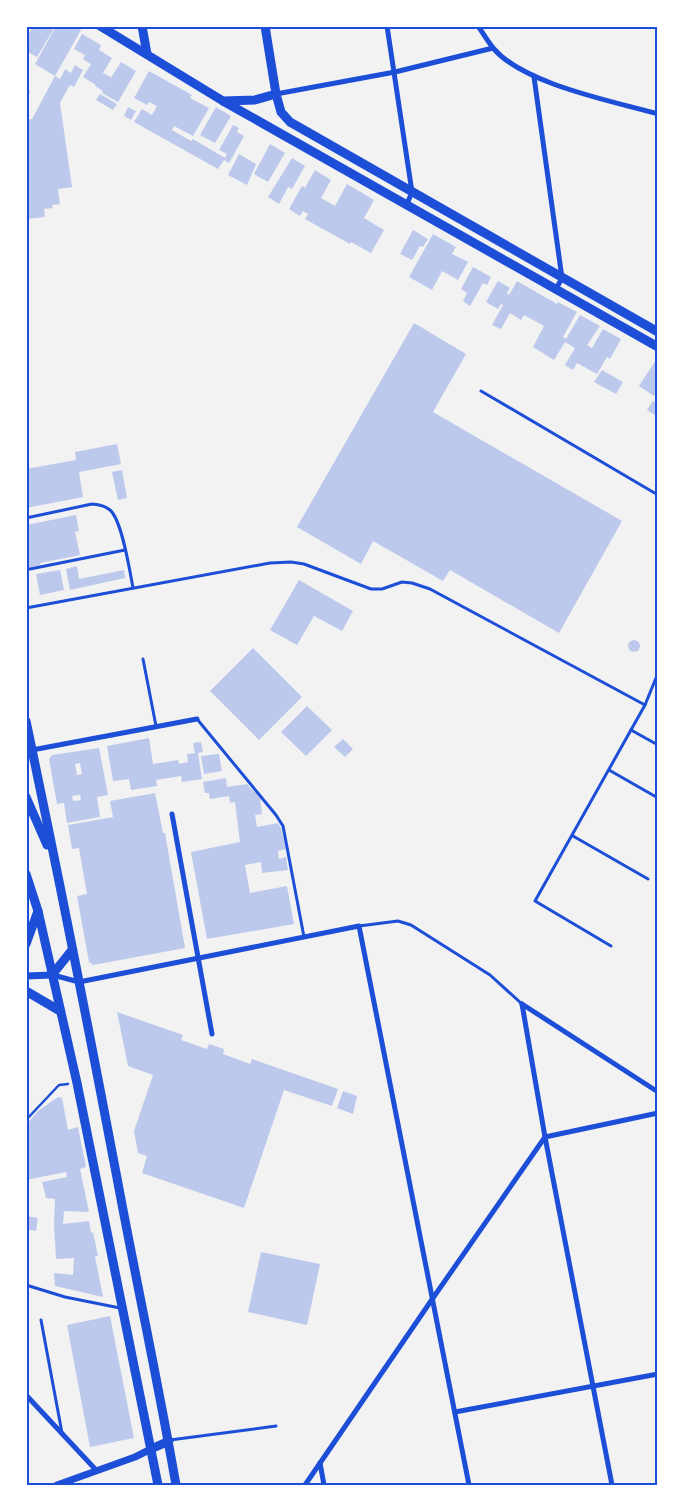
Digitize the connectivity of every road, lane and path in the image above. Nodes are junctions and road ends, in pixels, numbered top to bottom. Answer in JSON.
{"nodes":[{"id":1,"x":100,"y":26,"type":"edge"},
{"id":2,"x":142,"y":26,"type":"edge"},
{"id":3,"x":265,"y":26,"type":"edge"},
{"id":4,"x":387,"y":26,"type":"edge"},
{"id":5,"x":478,"y":26,"type":"edge"},
{"id":6,"x":494,"y":48,"type":"junction"},
{"id":7,"x":147,"y":54,"type":"junction"},
{"id":8,"x":395,"y":72,"type":"junction"},
{"id":9,"x":534,"y":77,"type":"junction"},
{"id":10,"x":276,"y":94,"type":"junction"},
{"id":11,"x":223,"y":101,"type":"junction"},
{"id":12,"x":658,"y":114,"type":"edge"},
{"id":13,"x":412,"y":192,"type":"junction"},
{"id":14,"x":407,"y":204,"type":"junction"},
{"id":15,"x":562,"y":278,"type":"junction"},
{"id":16,"x":556,"y":289,"type":"junction"},
{"id":17,"x":658,"y":332,"type":"edge"},
{"id":18,"x":658,"y":347,"type":"edge"},
{"id":19,"x":481,"y":391,"type":"dead end"},
{"id":20,"x":658,"y":495,"type":"edge"},
{"id":21,"x":26,"y":518,"type":"edge"},
{"id":22,"x":125,"y":550,"type":"junction"},
{"id":23,"x":30,"y":569,"type":"dead end"},
{"id":24,"x":133,"y":588,"type":"junction"},
{"id":25,"x":26,"y":608,"type":"edge"},
{"id":26,"x":143,"y":659,"type":"dead end"},
{"id":27,"x":658,"y":674,"type":"edge"},
{"id":28,"x":645,"y":705,"type":"junction"},
{"id":29,"x":197,"y":719,"type":"joint"},
{"id":30,"x":26,"y":721,"type":"edge"},
{"id":31,"x":156,"y":727,"type":"junction"},
{"id":32,"x":631,"y":730,"type":"junction"},
{"id":33,"x":658,"y":745,"type":"edge"},
{"id":34,"x":32,"y":750,"type":"junction"},
{"id":35,"x":609,"y":770,"type":"junction"},
{"id":36,"x":26,"y":797,"type":"edge"},
{"id":37,"x":658,"y":798,"type":"edge"},
{"id":38,"x":172,"y":814,"type":"dead end"},
{"id":39,"x":572,"y":836,"type":"junction"},
{"id":40,"x":55,"y":863,"type":"junction"},
{"id":41,"x":26,"y":874,"type":"edge"},
{"id":42,"x":648,"y":879,"type":"dead end"},
{"id":43,"x":38,"y":911,"type":"junction"},
{"id":44,"x":359,"y":926,"type":"junction"},
{"id":45,"x":304,"y":937,"type":"junction"},
{"id":46,"x":26,"y":944,"type":"edge"},
{"id":47,"x":611,"y":946,"type":"dead end"},
{"id":48,"x":72,"y":950,"type":"junction"},
{"id":49,"x":198,"y":959,"type":"junction"},
{"id":50,"x":52,"y":975,"type":"junction"},
{"id":51,"x":26,"y":976,"type":"edge"},
{"id":52,"x":79,"y":982,"type":"junction"},
{"id":53,"x":26,"y":991,"type":"edge"},
{"id":54,"x":522,"y":1004,"type":"junction"},
{"id":55,"x":60,"y":1011,"type":"junction"},
{"id":56,"x":212,"y":1034,"type":"dead end"},
{"id":57,"x":77,"y":1083,"type":"junction"},
{"id":58,"x":658,"y":1092,"type":"edge"},
{"id":59,"x":658,"y":1113,"type":"edge"},
{"id":60,"x":26,"y":1120,"type":"edge"},
{"id":61,"x":545,"y":1137,"type":"junction"},
{"id":62,"x":26,"y":1285,"type":"edge"},
{"id":63,"x":432,"y":1298,"type":"junction"},
{"id":64,"x":123,"y":1308,"type":"junction"},
{"id":65,"x":41,"y":1320,"type":"dead end"},
{"id":66,"x":658,"y":1374,"type":"edge"},
{"id":67,"x":594,"y":1386,"type":"junction"},
{"id":68,"x":26,"y":1395,"type":"edge"},
{"id":69,"x":455,"y":1412,"type":"junction"},
{"id":70,"x":276,"y":1426,"type":"dead end"},
{"id":71,"x":62,"y":1434,"type":"junction"},
{"id":72,"x":169,"y":1440,"type":"junction"},
{"id":73,"x":151,"y":1449,"type":"junction"},
{"id":74,"x":320,"y":1463,"type":"junction"},
{"id":75,"x":97,"y":1471,"type":"junction"},
{"id":76,"x":57,"y":1485,"type":"edge"},
{"id":77,"x":158,"y":1485,"type":"edge"},
{"id":78,"x":176,"y":1485,"type":"edge"},
{"id":79,"x":305,"y":1485,"type":"edge"},
{"id":80,"x":324,"y":1485,"type":"edge"},
{"id":81,"x":469,"y":1485,"type":"edge"},
{"id":82,"x":612,"y":1485,"type":"edge"}],
"edges":[{"from":1,"to":7,"type":"main road"},
{"from":2,"to":7,"type":"main road"},
{"from":3,"to":10,"type":"main road"},
{"from":4,"to":8,"type":"street"},
{"from":5,"to":6,"type":"street"},
{"from":6,"to":8,"type":"street"},
{"from":6,"to":9,"type":"street"},
{"from":7,"to":11,"type":"main road"},
{"from":8,"to":10,"type":"street"},
{"from":8,"to":13,"type":"street"},
{"from":9,"to":12,"type":"street"},
{"from":9,"to":15,"type":"street"},
{"from":10,"to":11,"type":"main road"},
{"from":10,"to":13,"type":"main road"},
{"from":11,"to":14,"type":"main road"},
{"from":13,"to":14,"type":"street"},
{"from":13,"to":15,"type":"main road"},
{"from":14,"to":16,"type":"main road"},
{"from":15,"to":16,"type":"street"},
{"from":15,"to":17,"type":"main road"},
{"from":16,"to":18,"type":"main road"},
{"from":19,"to":20,"type":"lane"},
{"from":21,"to":22,"type":"lane"},
{"from":22,"to":23,"type":"lane"},
{"from":22,"to":24,"type":"lane"},
{"from":24,"to":25,"type":"lane"},
{"from":24,"to":28,"type":"lane"},
{"from":26,"to":31,"type":"lane"},
{"from":27,"to":28,"type":"lane"},
{"from":28,"to":32,"type":"lane"},
{"from":29,"to":31,"type":"street"},
{"from":29,"to":45,"type":"lane"},
{"from":30,"to":34,"type":"main road"},
{"from":31,"to":34,"type":"street"},
{"from":32,"to":33,"type":"lane"},
{"from":32,"to":35,"type":"lane"},
{"from":34,"to":40,"type":"main road"},
{"from":35,"to":37,"type":"lane"},
{"from":35,"to":39,"type":"lane"},
{"from":36,"to":40,"type":"main road"},
{"from":38,"to":49,"type":"street"},
{"from":39,"to":42,"type":"lane"},
{"from":39,"to":47,"type":"lane"},
{"from":40,"to":48,"type":"main road"},
{"from":41,"to":43,"type":"main road"},
{"from":43,"to":46,"type":"main road"},
{"from":43,"to":50,"type":"main road"},
{"from":44,"to":45,"type":"street"},
{"from":44,"to":54,"type":"lane"},
{"from":44,"to":63,"type":"street"},
{"from":45,"to":49,"type":"street"},
{"from":48,"to":50,"type":"main road"},
{"from":48,"to":52,"type":"main road"},
{"from":49,"to":52,"type":"street"},
{"from":49,"to":56,"type":"street"},
{"from":50,"to":51,"type":"street"},
{"from":50,"to":52,"type":"street"},
{"from":50,"to":55,"type":"main road"},
{"from":52,"to":72,"type":"main road"},
{"from":53,"to":55,"type":"main road"},
{"from":54,"to":58,"type":"street"},
{"from":54,"to":61,"type":"street"},
{"from":55,"to":57,"type":"main road"},
{"from":57,"to":60,"type":"path"},
{"from":57,"to":64,"type":"main road"},
{"from":59,"to":61,"type":"street"},
{"from":61,"to":63,"type":"street"},
{"from":61,"to":67,"type":"street"},
{"from":62,"to":64,"type":"lane"},
{"from":63,"to":69,"type":"street"},
{"from":63,"to":74,"type":"street"},
{"from":64,"to":73,"type":"main road"},
{"from":65,"to":71,"type":"lane"},
{"from":66,"to":67,"type":"street"},
{"from":67,"to":69,"type":"street"},
{"from":67,"to":82,"type":"street"},
{"from":68,"to":71,"type":"street"},
{"from":69,"to":81,"type":"street"},
{"from":70,"to":72,"type":"lane"},
{"from":71,"to":75,"type":"street"},
{"from":72,"to":73,"type":"main road"},
{"from":72,"to":78,"type":"main road"},
{"from":73,"to":75,"type":"street"},
{"from":73,"to":77,"type":"main road"},
{"from":74,"to":79,"type":"street"},
{"from":74,"to":80,"type":"street"},
{"from":75,"to":76,"type":"street"}]}
